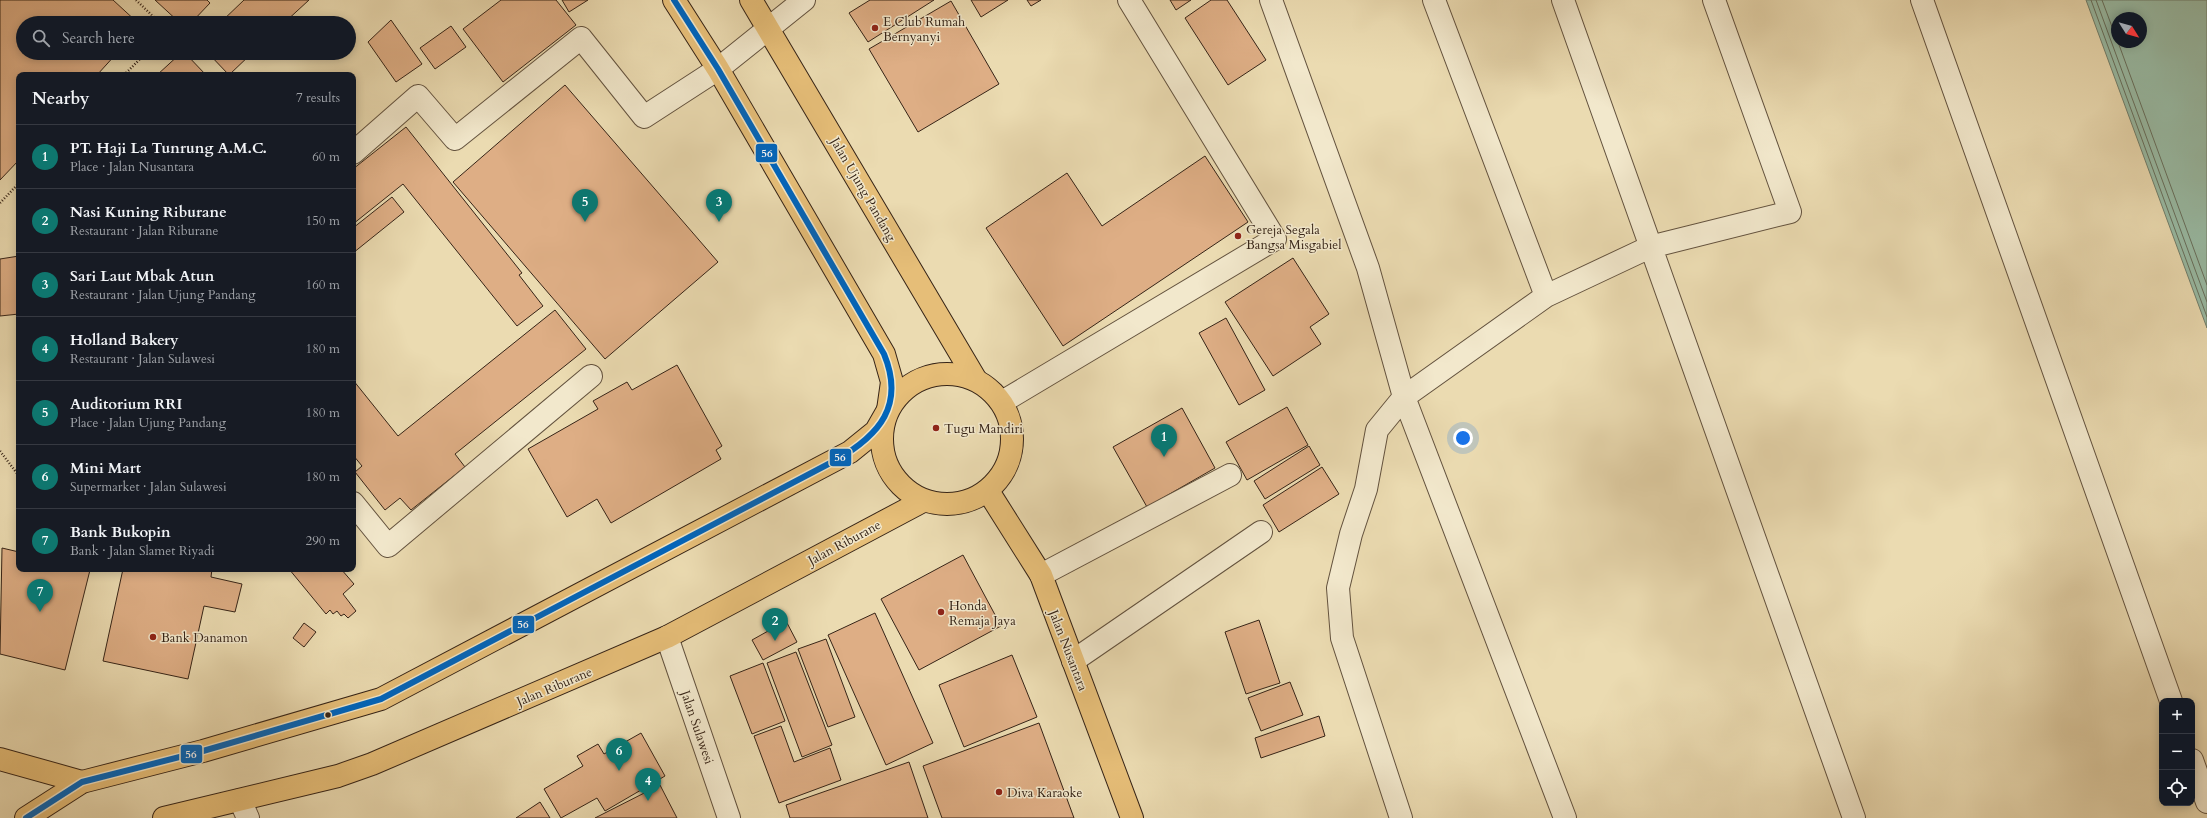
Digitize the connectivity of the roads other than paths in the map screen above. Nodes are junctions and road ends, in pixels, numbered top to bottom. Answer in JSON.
{"nodes":[{"id":1,"x":674,"y":0,"type":"edge"},
{"id":2,"x":751,"y":0,"type":"edge"},
{"id":3,"x":804,"y":0,"type":"edge"},
{"id":4,"x":1129,"y":0,"type":"edge"},
{"id":5,"x":1271,"y":0,"type":"edge"},
{"id":6,"x":1434,"y":0,"type":"edge"},
{"id":7,"x":1563,"y":0,"type":"edge"},
{"id":8,"x":1714,"y":0,"type":"edge"},
{"id":9,"x":1922,"y":0,"type":"edge"},
{"id":10,"x":770,"y":29,"type":"junction"},
{"id":11,"x":718,"y":70,"type":"junction"},
{"id":12,"x":356,"y":150,"type":"edge"},
{"id":13,"x":1650,"y":247,"type":"junction"},
{"id":14,"x":1546,"y":296,"type":"junction"},
{"id":15,"x":591,"y":376,"type":"dead end"},
{"id":16,"x":976,"y":380,"type":"junction"},
{"id":17,"x":1404,"y":397,"type":"junction"},
{"id":18,"x":1002,"y":402,"type":"junction"},
{"id":19,"x":888,"y":410,"type":"junction"},
{"id":20,"x":1230,"y":475,"type":"dead end"},
{"id":21,"x":988,"y":491,"type":"junction"},
{"id":22,"x":923,"y":501,"type":"junction"},
{"id":23,"x":356,"y":507,"type":"edge"},
{"id":24,"x":1261,"y":532,"type":"dead end"},
{"id":25,"x":1040,"y":575,"type":"junction"},
{"id":26,"x":667,"y":637,"type":"junction"},
{"id":27,"x":1073,"y":661,"type":"junction"},
{"id":28,"x":2170,"y":698,"type":"edge"},
{"id":29,"x":0,"y":759,"type":"edge"},
{"id":30,"x":2195,"y":768,"type":"edge"},
{"id":31,"x":82,"y":782,"type":"junction"},
{"id":32,"x":2207,"y":802,"type":"edge"},
{"id":33,"x":244,"y":809,"type":"edge"},
{"id":34,"x":26,"y":818,"type":"edge"},
{"id":35,"x":164,"y":818,"type":"edge"},
{"id":36,"x":729,"y":818,"type":"edge"},
{"id":37,"x":1132,"y":818,"type":"edge"},
{"id":38,"x":1401,"y":818,"type":"edge"},
{"id":39,"x":1565,"y":818,"type":"edge"},
{"id":40,"x":1854,"y":818,"type":"edge"}],
"edges":[{"from":1,"to":11,"type":"main road"},
{"from":2,"to":10,"type":"main road","name":"Jalan Ujung Pandang"},
{"from":3,"to":10,"type":"street"},
{"from":4,"to":18,"type":"street"},
{"from":5,"to":17,"type":"street"},
{"from":6,"to":14,"type":"street"},
{"from":7,"to":13,"type":"street"},
{"from":8,"to":13,"type":"street"},
{"from":9,"to":28,"type":"street"},
{"from":10,"to":11,"type":"street"},
{"from":10,"to":16,"type":"main road","name":"Jalan Ujung Pandang"},
{"from":11,"to":12,"type":"street"},
{"from":11,"to":19,"type":"main road"},
{"from":13,"to":14,"type":"street"},
{"from":13,"to":40,"type":"street"},
{"from":14,"to":17,"type":"street"},
{"from":15,"to":23,"type":"street"},
{"from":16,"to":18,"type":"main road"},
{"from":16,"to":19,"type":"main road"},
{"from":17,"to":38,"type":"street"},
{"from":17,"to":39,"type":"street"},
{"from":18,"to":21,"type":"main road"},
{"from":19,"to":22,"type":"main road"},
{"from":19,"to":31,"type":"main road"},
{"from":20,"to":25,"type":"street"},
{"from":21,"to":22,"type":"main road"},
{"from":21,"to":25,"type":"main road","name":"Jalan Nusantara"},
{"from":22,"to":26,"type":"main road","name":"Jalan Riburane"},
{"from":24,"to":27,"type":"street"},
{"from":25,"to":27,"type":"main road","name":"Jalan Nusantara"},
{"from":26,"to":33,"type":"main road","name":"Jalan Riburane"},
{"from":26,"to":36,"type":"street","name":"Jalan Sulawesi"},
{"from":27,"to":37,"type":"main road","name":"Jalan Nusantara"},
{"from":29,"to":31,"type":"main road"},
{"from":30,"to":32,"type":"street"},
{"from":31,"to":34,"type":"main road"},
{"from":33,"to":35,"type":"main road","name":"Jalan Riburane"}]}
